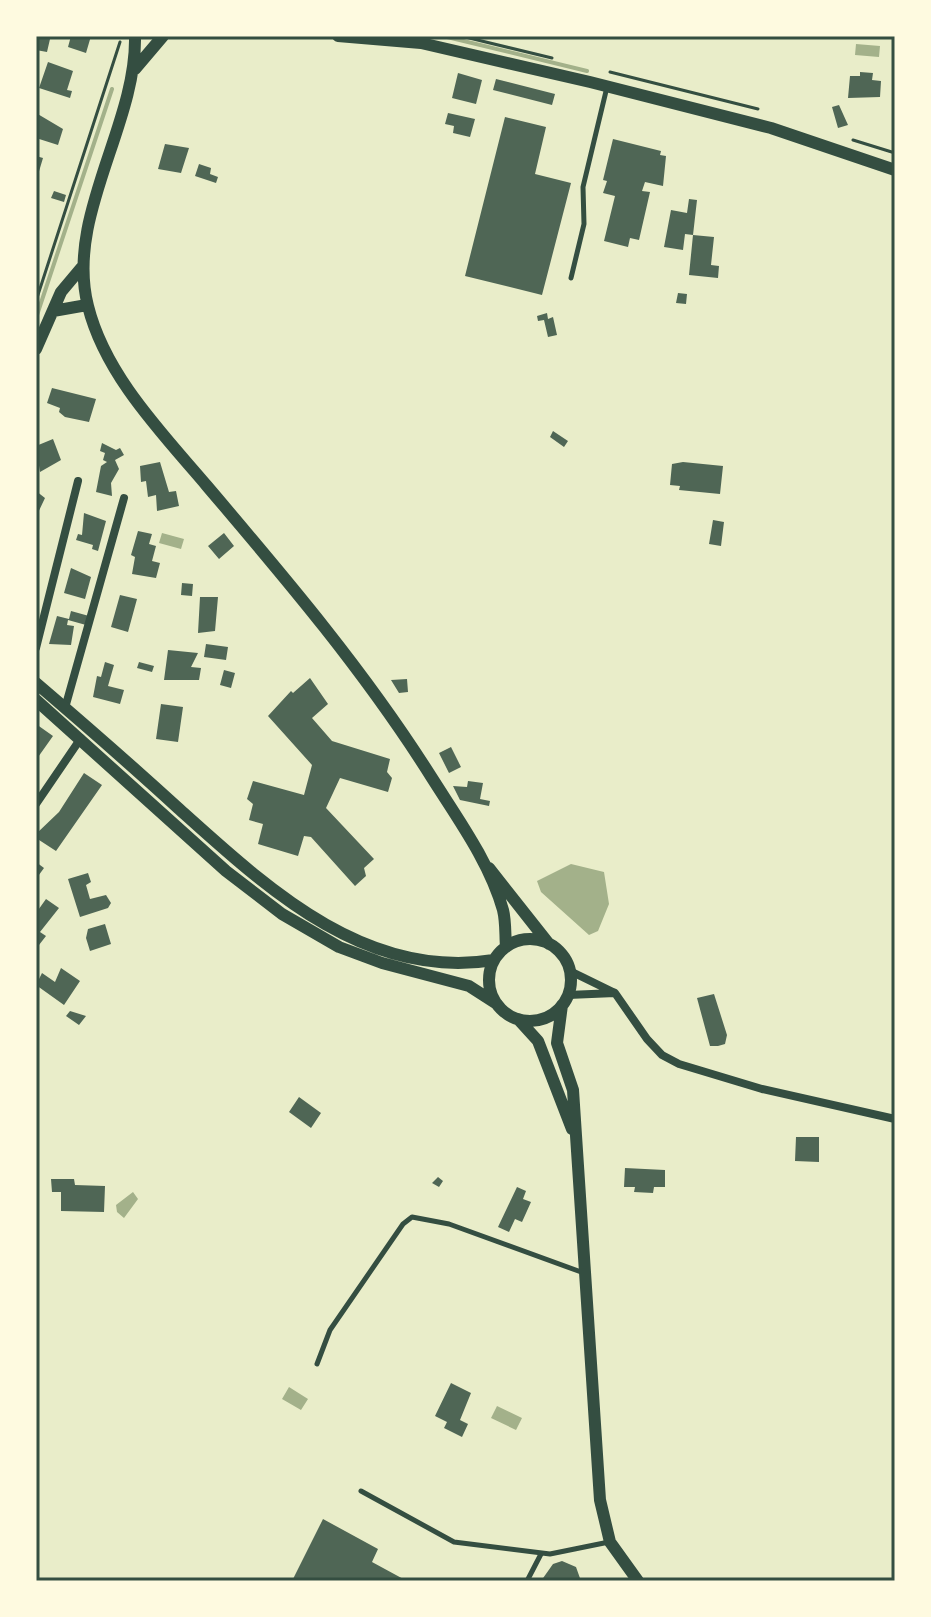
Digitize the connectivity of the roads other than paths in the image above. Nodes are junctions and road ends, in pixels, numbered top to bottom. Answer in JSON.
{"nodes":[{"id":1,"x":135,"y":36,"type":"edge"},
{"id":2,"x":163,"y":36,"type":"edge"},
{"id":3,"x":341,"y":36,"type":"edge"},
{"id":4,"x":135,"y":69,"type":"junction"},
{"id":5,"x":607,"y":86,"type":"junction"},
{"id":6,"x":895,"y":170,"type":"edge"},
{"id":7,"x":82,"y":267,"type":"junction"},
{"id":8,"x":571,"y":278,"type":"dead end"},
{"id":9,"x":87,"y":305,"type":"junction"},
{"id":10,"x":53,"y":311,"type":"junction"},
{"id":11,"x":36,"y":349,"type":"edge"},
{"id":12,"x":78,"y":481,"type":"dead end"},
{"id":13,"x":124,"y":498,"type":"dead end"},
{"id":14,"x":36,"y":648,"type":"edge"},
{"id":15,"x":36,"y":683,"type":"edge"},
{"id":16,"x":36,"y":700,"type":"edge"},
{"id":17,"x":65,"y":708,"type":"junction"},
{"id":18,"x":81,"y":738,"type":"junction"},
{"id":19,"x":36,"y":804,"type":"edge"},
{"id":20,"x":483,"y":861,"type":"junction"},
{"id":21,"x":549,"y":944,"type":"junction"},
{"id":22,"x":506,"y":947,"type":"junction"},
{"id":23,"x":494,"y":960,"type":"junction"},
{"id":24,"x":570,"y":971,"type":"junction"},
{"id":25,"x":615,"y":993,"type":"junction"},
{"id":26,"x":565,"y":1000,"type":"junction"},
{"id":27,"x":497,"y":1004,"type":"junction"},
{"id":28,"x":518,"y":1019,"type":"junction"},
{"id":29,"x":895,"y":1119,"type":"edge"},
{"id":30,"x":579,"y":1163,"type":"junction"},
{"id":31,"x":585,"y":1273,"type":"junction"},
{"id":32,"x":317,"y":1364,"type":"dead end"},
{"id":33,"x":361,"y":1491,"type":"dead end"},
{"id":34,"x":610,"y":1542,"type":"junction"},
{"id":35,"x":541,"y":1554,"type":"junction"},
{"id":36,"x":527,"y":1581,"type":"edge"},
{"id":37,"x":638,"y":1581,"type":"edge"}],
"edges":[{"from":1,"to":4,"type":"main road"},
{"from":2,"to":4,"type":"main road"},
{"from":3,"to":5,"type":"main road"},
{"from":4,"to":7,"type":"main road"},
{"from":5,"to":6,"type":"main road"},
{"from":5,"to":8,"type":"lane"},
{"from":7,"to":9,"type":"main road"},
{"from":7,"to":10,"type":"main road"},
{"from":9,"to":10,"type":"main road"},
{"from":9,"to":20,"type":"main road"},
{"from":10,"to":11,"type":"main road"},
{"from":12,"to":14,"type":"street"},
{"from":13,"to":17,"type":"street"},
{"from":15,"to":17,"type":"main road"},
{"from":16,"to":18,"type":"main road"},
{"from":17,"to":23,"type":"main road"},
{"from":18,"to":19,"type":"street"},
{"from":18,"to":27,"type":"main road"},
{"from":20,"to":21,"type":"main road"},
{"from":20,"to":22,"type":"main road"},
{"from":21,"to":22,"type":"main road"},
{"from":21,"to":24,"type":"main road"},
{"from":22,"to":23,"type":"main road"},
{"from":23,"to":27,"type":"main road"},
{"from":24,"to":25,"type":"street"},
{"from":24,"to":26,"type":"main road"},
{"from":25,"to":26,"type":"street"},
{"from":25,"to":29,"type":"street"},
{"from":26,"to":28,"type":"main road"},
{"from":26,"to":30,"type":"main road"},
{"from":27,"to":28,"type":"main road"},
{"from":28,"to":30,"type":"main road"},
{"from":30,"to":31,"type":"main road"},
{"from":31,"to":32,"type":"lane"},
{"from":31,"to":34,"type":"main road"},
{"from":33,"to":35,"type":"lane"},
{"from":34,"to":35,"type":"lane"},
{"from":34,"to":37,"type":"main road"},
{"from":35,"to":36,"type":"lane"}]}
